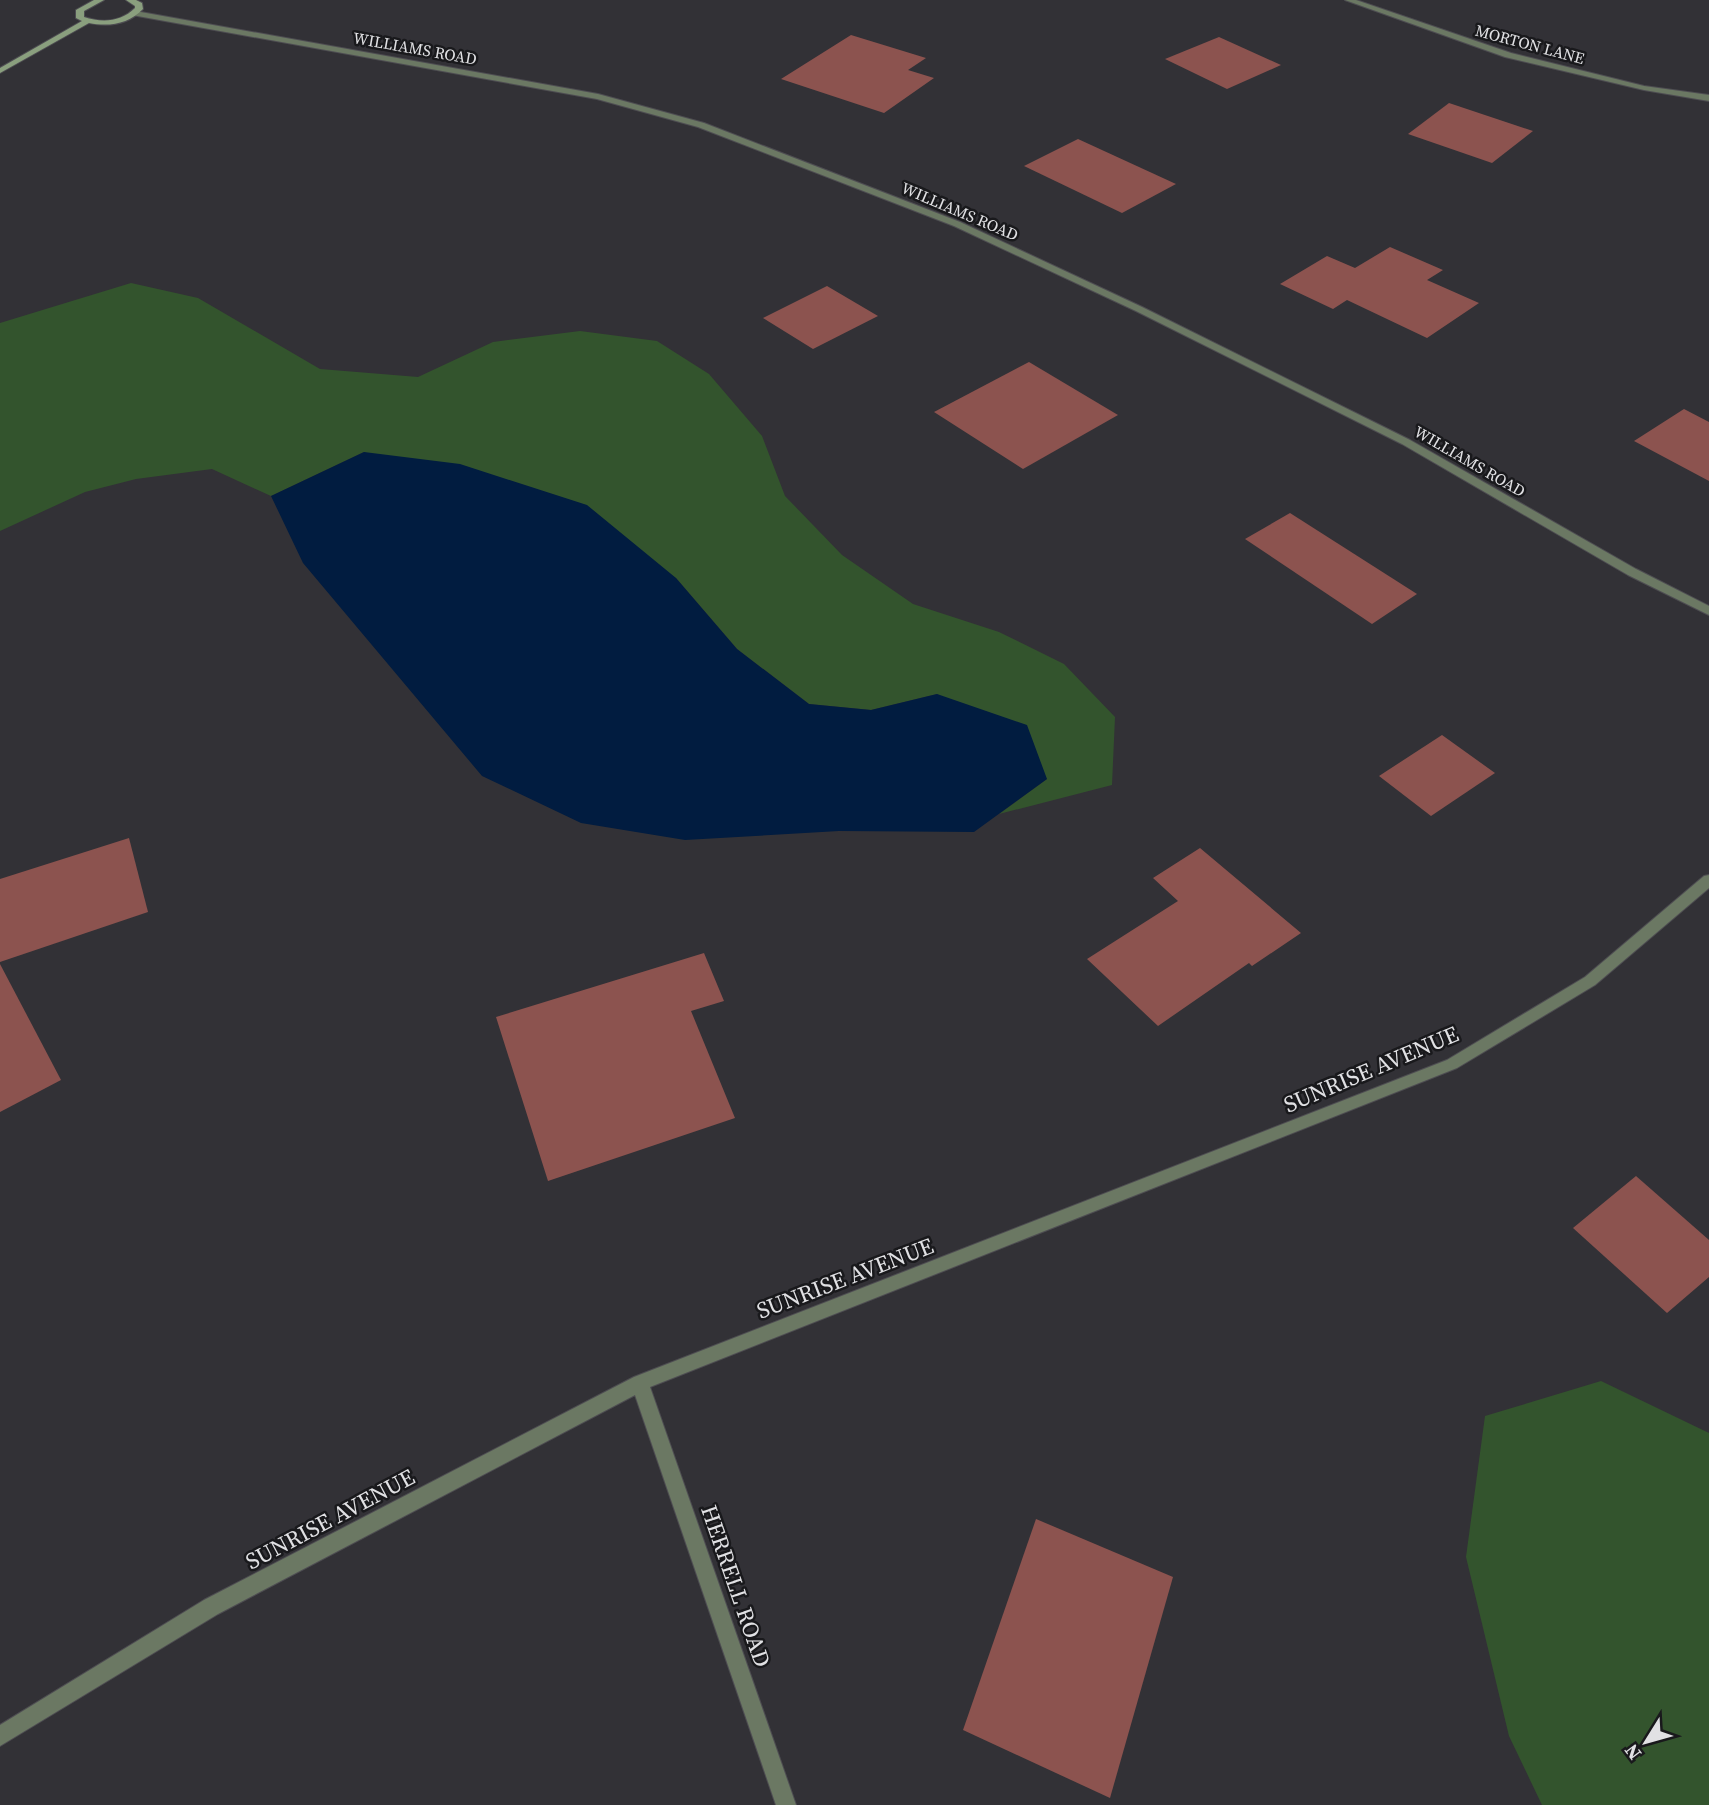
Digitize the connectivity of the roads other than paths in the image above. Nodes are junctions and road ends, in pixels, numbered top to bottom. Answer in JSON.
{"nodes":[{"id":1,"x":100,"y":0,"type":"edge"},
{"id":2,"x":130,"y":0,"type":"edge"},
{"id":3,"x":1349,"y":0,"type":"edge"},
{"id":4,"x":135,"y":13,"type":"junction"},
{"id":5,"x":88,"y":22,"type":"junction"},
{"id":6,"x":0,"y":71,"type":"edge"},
{"id":7,"x":1709,"y":97,"type":"edge"},
{"id":8,"x":1709,"y":611,"type":"edge"},
{"id":9,"x":1709,"y":880,"type":"edge"},
{"id":10,"x":640,"y":1383,"type":"junction"},
{"id":11,"x":0,"y":1736,"type":"edge"},
{"id":12,"x":786,"y":1805,"type":"edge"}],
"edges":[{"from":1,"to":5,"type":"street"},
{"from":2,"to":4,"type":"street"},
{"from":3,"to":7,"type":"street","name":"MORTON LANE"},
{"from":4,"to":5,"type":"street"},
{"from":4,"to":8,"type":"street","name":"WILLIAMS ROAD"},
{"from":5,"to":6,"type":"street"},
{"from":9,"to":10,"type":"street","name":"SUNRISE AVENUE"},
{"from":10,"to":11,"type":"street","name":"SUNRISE AVENUE"},
{"from":10,"to":12,"type":"street","name":"HERRELL ROAD"}]}
